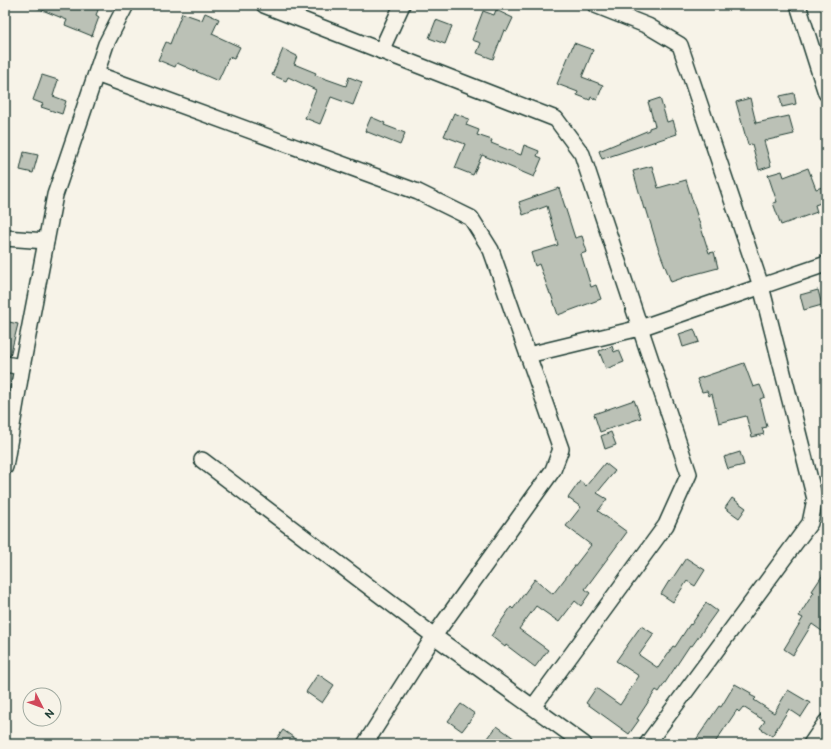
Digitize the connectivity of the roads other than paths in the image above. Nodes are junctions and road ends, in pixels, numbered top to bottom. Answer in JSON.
{"nodes":[{"id":1,"x":126,"y":5,"type":"edge"},
{"id":2,"x":264,"y":5,"type":"edge"},
{"id":3,"x":402,"y":5,"type":"edge"},
{"id":4,"x":595,"y":5,"type":"edge"},
{"id":5,"x":798,"y":5,"type":"edge"},
{"id":6,"x":381,"y":50,"type":"junction"},
{"id":7,"x":96,"y":74,"type":"junction"},
{"id":8,"x":826,"y":93,"type":"edge"},
{"id":9,"x":5,"y":238,"type":"edge"},
{"id":10,"x":46,"y":241,"type":"junction"},
{"id":11,"x":826,"y":264,"type":"edge"},
{"id":12,"x":761,"y":286,"type":"junction"},
{"id":13,"x":640,"y":328,"type":"junction"},
{"id":14,"x":528,"y":355,"type":"junction"},
{"id":15,"x":5,"y":364,"type":"edge"},
{"id":16,"x":22,"y":367,"type":"junction"},
{"id":17,"x":202,"y":460,"type":"dead end"},
{"id":18,"x":5,"y":467,"type":"edge"},
{"id":19,"x":434,"y":636,"type":"junction"},
{"id":20,"x":533,"y":707,"type":"junction"},
{"id":21,"x":826,"y":722,"type":"edge"},
{"id":22,"x":366,"y":744,"type":"edge"},
{"id":23,"x":584,"y":744,"type":"edge"},
{"id":24,"x":647,"y":744,"type":"edge"},
{"id":25,"x":811,"y":744,"type":"edge"}],
"edges":[{"from":1,"to":7,"type":"street"},
{"from":2,"to":6,"type":"street"},
{"from":3,"to":6,"type":"street"},
{"from":4,"to":12,"type":"street"},
{"from":5,"to":8,"type":"street"},
{"from":6,"to":13,"type":"street"},
{"from":7,"to":10,"type":"street"},
{"from":7,"to":14,"type":"street"},
{"from":9,"to":10,"type":"street"},
{"from":10,"to":16,"type":"street"},
{"from":11,"to":12,"type":"street"},
{"from":12,"to":13,"type":"street"},
{"from":12,"to":24,"type":"street"},
{"from":13,"to":14,"type":"street"},
{"from":13,"to":20,"type":"street"},
{"from":14,"to":19,"type":"street"},
{"from":15,"to":16,"type":"street"},
{"from":16,"to":18,"type":"street"},
{"from":17,"to":19,"type":"street"},
{"from":19,"to":20,"type":"street"},
{"from":19,"to":22,"type":"street"},
{"from":20,"to":23,"type":"street"},
{"from":21,"to":25,"type":"street"}]}
